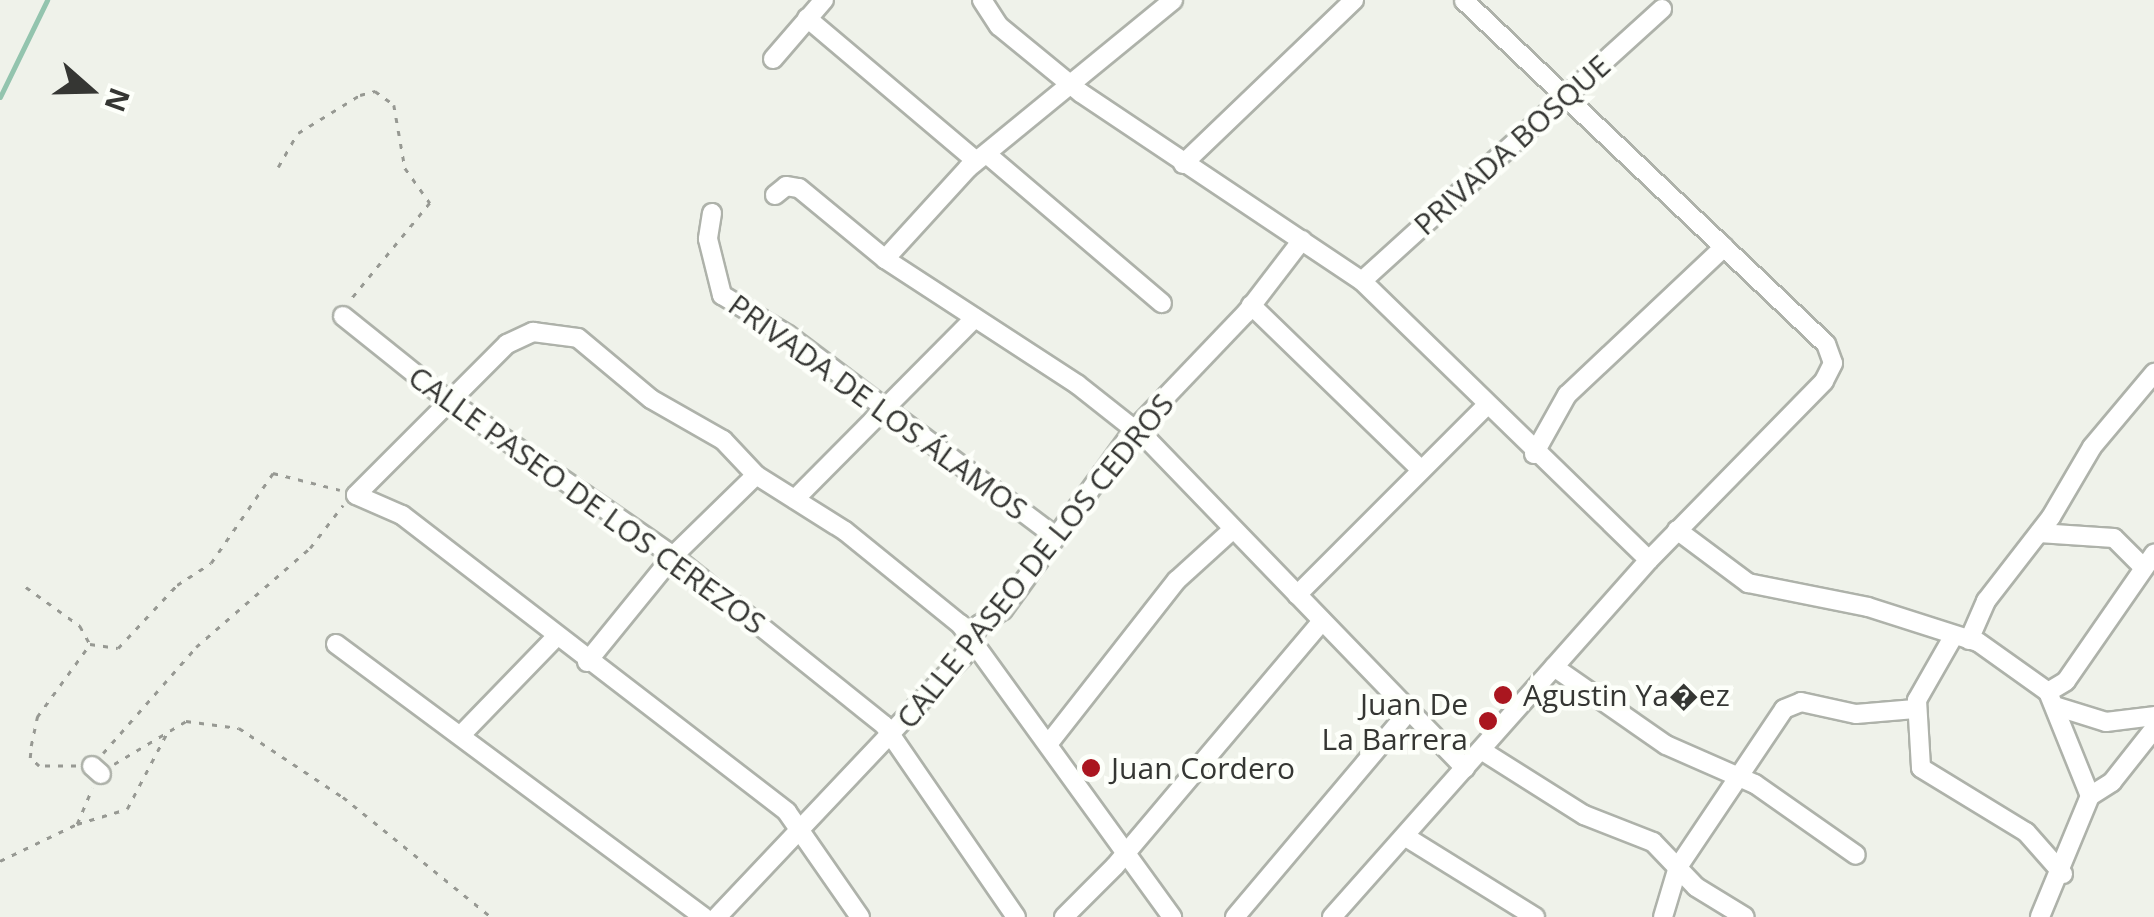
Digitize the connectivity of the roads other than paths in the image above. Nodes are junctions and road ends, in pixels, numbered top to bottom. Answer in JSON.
{"nodes":[{"id":1,"x":982,"y":0,"type":"edge"},
{"id":2,"x":1174,"y":0,"type":"edge"},
{"id":3,"x":1354,"y":0,"type":"edge"},
{"id":4,"x":1464,"y":0,"type":"edge"},
{"id":5,"x":821,"y":1,"type":"edge"},
{"id":6,"x":1662,"y":9,"type":"dead end"},
{"id":7,"x":807,"y":18,"type":"junction"},
{"id":8,"x":773,"y":58,"type":"dead end"},
{"id":9,"x":1070,"y":82,"type":"junction"},
{"id":10,"x":1565,"y":96,"type":"junction"},
{"id":11,"x":982,"y":159,"type":"junction"},
{"id":12,"x":1183,"y":164,"type":"junction"},
{"id":13,"x":774,"y":195,"type":"dead end"},
{"id":14,"x":712,"y":213,"type":"dead end"},
{"id":15,"x":1302,"y":240,"type":"junction"},
{"id":16,"x":1724,"y":247,"type":"junction"},
{"id":17,"x":885,"y":259,"type":"junction"},
{"id":18,"x":1362,"y":281,"type":"junction"},
{"id":19,"x":1162,"y":304,"type":"dead end"},
{"id":20,"x":1252,"y":304,"type":"junction"},
{"id":21,"x":343,"y":316,"type":"road end"},
{"id":22,"x":975,"y":318,"type":"junction"},
{"id":23,"x":2154,"y":373,"type":"edge"},
{"id":24,"x":2147,"y":395,"type":"edge"},
{"id":25,"x":448,"y":400,"type":"junction"},
{"id":26,"x":1485,"y":407,"type":"junction"},
{"id":27,"x":882,"y":408,"type":"junction"},
{"id":28,"x":1134,"y":430,"type":"junction"},
{"id":29,"x":1534,"y":454,"type":"junction"},
{"id":30,"x":1421,"y":470,"type":"junction"},
{"id":31,"x":756,"y":475,"type":"junction"},
{"id":32,"x":794,"y":498,"type":"junction"},
{"id":33,"x":1676,"y":530,"type":"junction"},
{"id":34,"x":1231,"y":531,"type":"junction"},
{"id":35,"x":2039,"y":533,"type":"junction"},
{"id":36,"x":1053,"y":534,"type":"junction"},
{"id":37,"x":673,"y":556,"type":"junction"},
{"id":38,"x":1650,"y":560,"type":"junction"},
{"id":39,"x":2149,"y":561,"type":"edge"},
{"id":40,"x":1297,"y":596,"type":"junction"},
{"id":41,"x":1322,"y":621,"type":"junction"},
{"id":42,"x":973,"y":638,"type":"junction"},
{"id":43,"x":554,"y":639,"type":"junction"},
{"id":44,"x":1961,"y":639,"type":"junction"},
{"id":45,"x":336,"y":644,"type":"dead end"},
{"id":46,"x":587,"y":662,"type":"junction"},
{"id":47,"x":1554,"y":667,"type":"junction"},
{"id":48,"x":2053,"y":700,"type":"junction"},
{"id":49,"x":1915,"y":708,"type":"junction"},
{"id":50,"x":1409,"y":711,"type":"junction"},
{"id":51,"x":2154,"y":716,"type":"edge"},
{"id":52,"x":2154,"y":729,"type":"edge"},
{"id":53,"x":461,"y":735,"type":"junction"},
{"id":54,"x":892,"y":739,"type":"junction"},
{"id":55,"x":1049,"y":743,"type":"junction"},
{"id":56,"x":1481,"y":750,"type":"junction"},
{"id":57,"x":1466,"y":768,"type":"junction"},
{"id":58,"x":1740,"y":776,"type":"junction"},
{"id":59,"x":2090,"y":796,"type":"junction"},
{"id":60,"x":802,"y":833,"type":"junction"},
{"id":61,"x":1406,"y":837,"type":"junction"},
{"id":62,"x":1125,"y":852,"type":"junction"},
{"id":63,"x":1856,"y":855,"type":"dead end"},
{"id":64,"x":1678,"y":868,"type":"junction"},
{"id":65,"x":2063,"y":874,"type":"junction"},
{"id":66,"x":2049,"y":913,"type":"edge"},
{"id":67,"x":704,"y":917,"type":"edge"},
{"id":68,"x":717,"y":917,"type":"edge"},
{"id":69,"x":860,"y":917,"type":"edge"},
{"id":70,"x":1016,"y":917,"type":"edge"},
{"id":71,"x":1064,"y":917,"type":"edge"},
{"id":72,"x":1172,"y":917,"type":"edge"},
{"id":73,"x":1235,"y":917,"type":"edge"},
{"id":74,"x":1332,"y":917,"type":"edge"},
{"id":75,"x":1535,"y":917,"type":"edge"},
{"id":76,"x":1663,"y":917,"type":"edge"},
{"id":77,"x":1745,"y":917,"type":"edge"}],
"edges":[{"from":1,"to":9,"type":"street"},
{"from":2,"to":9,"type":"street"},
{"from":3,"to":12,"type":"street"},
{"from":4,"to":10,"type":"street"},
{"from":5,"to":7,"type":"street"},
{"from":6,"to":10,"type":"street","name":"PRIVADA BOSQUE"},
{"from":7,"to":8,"type":"street"},
{"from":7,"to":11,"type":"street"},
{"from":9,"to":11,"type":"street"},
{"from":9,"to":12,"type":"street"},
{"from":10,"to":16,"type":"street"},
{"from":10,"to":18,"type":"street","name":"PRIVADA BOSQUE"},
{"from":11,"to":17,"type":"street"},
{"from":11,"to":19,"type":"street"},
{"from":12,"to":15,"type":"street"},
{"from":13,"to":17,"type":"street"},
{"from":14,"to":27,"type":"street","name":"PRIVADA DE LOS ÁLAMOS"},
{"from":15,"to":18,"type":"street"},
{"from":15,"to":20,"type":"street","name":"CALLE PASEO DE LOS CEDROS"},
{"from":16,"to":29,"type":"street"},
{"from":16,"to":33,"type":"street"},
{"from":17,"to":22,"type":"street"},
{"from":18,"to":26,"type":"street"},
{"from":20,"to":28,"type":"street","name":"CALLE PASEO DE LOS CEDROS"},
{"from":20,"to":30,"type":"street"},
{"from":21,"to":25,"type":"street","name":"CALLE PASEO DE LOS CEREZOS"},
{"from":22,"to":27,"type":"street"},
{"from":22,"to":28,"type":"street"},
{"from":23,"to":24,"type":"street"},
{"from":24,"to":35,"type":"street"},
{"from":25,"to":31,"type":"street"},
{"from":25,"to":37,"type":"street","name":"CALLE PASEO DE LOS CEREZOS"},
{"from":25,"to":43,"type":"street"},
{"from":26,"to":29,"type":"street"},
{"from":26,"to":30,"type":"street"},
{"from":27,"to":32,"type":"street"},
{"from":27,"to":36,"type":"street","name":"PRIVADA DE LOS ÁLAMOS"},
{"from":28,"to":34,"type":"street"},
{"from":28,"to":36,"type":"street","name":"CALLE PASEO DE LOS CEDROS"},
{"from":29,"to":38,"type":"street"},
{"from":30,"to":40,"type":"street"},
{"from":31,"to":32,"type":"street"},
{"from":31,"to":37,"type":"street"},
{"from":32,"to":42,"type":"street"},
{"from":33,"to":38,"type":"street"},
{"from":33,"to":44,"type":"street"},
{"from":34,"to":40,"type":"street"},
{"from":34,"to":55,"type":"street"},
{"from":35,"to":39,"type":"street"},
{"from":35,"to":44,"type":"street"},
{"from":36,"to":42,"type":"street","name":"CALLE PASEO DE LOS CEDROS"},
{"from":37,"to":46,"type":"street"},
{"from":37,"to":54,"type":"street","name":"CALLE PASEO DE LOS CEREZOS"},
{"from":38,"to":47,"type":"street"},
{"from":39,"to":48,"type":"street"},
{"from":40,"to":41,"type":"street"},
{"from":41,"to":50,"type":"street"},
{"from":41,"to":62,"type":"street"},
{"from":42,"to":54,"type":"street","name":"CALLE PASEO DE LOS CEDROS"},
{"from":42,"to":55,"type":"street"},
{"from":43,"to":46,"type":"street"},
{"from":43,"to":53,"type":"street"},
{"from":44,"to":48,"type":"street"},
{"from":44,"to":49,"type":"street"},
{"from":45,"to":53,"type":"street"},
{"from":46,"to":60,"type":"street"},
{"from":47,"to":56,"type":"street"},
{"from":47,"to":58,"type":"street"},
{"from":48,"to":51,"type":"street"},
{"from":48,"to":59,"type":"street"},
{"from":49,"to":58,"type":"street"},
{"from":49,"to":65,"type":"street"},
{"from":50,"to":57,"type":"street"},
{"from":50,"to":73,"type":"street"},
{"from":52,"to":59,"type":"street"},
{"from":53,"to":67,"type":"street"},
{"from":54,"to":60,"type":"street","name":"CALLE PASEO DE LOS CEDROS"},
{"from":54,"to":70,"type":"street","name":"CALLE PASEO DE LOS CEREZOS"},
{"from":55,"to":62,"type":"street"},
{"from":56,"to":57,"type":"street"},
{"from":56,"to":64,"type":"street"},
{"from":57,"to":61,"type":"street"},
{"from":58,"to":63,"type":"street"},
{"from":58,"to":64,"type":"street"},
{"from":59,"to":65,"type":"street"},
{"from":60,"to":68,"type":"street","name":"CALLE PASEO DE LOS CEDROS"},
{"from":60,"to":69,"type":"street"},
{"from":61,"to":74,"type":"street"},
{"from":61,"to":75,"type":"street"},
{"from":62,"to":71,"type":"street"},
{"from":62,"to":72,"type":"street"},
{"from":64,"to":76,"type":"street"},
{"from":64,"to":77,"type":"street"},
{"from":65,"to":66,"type":"street"}]}
